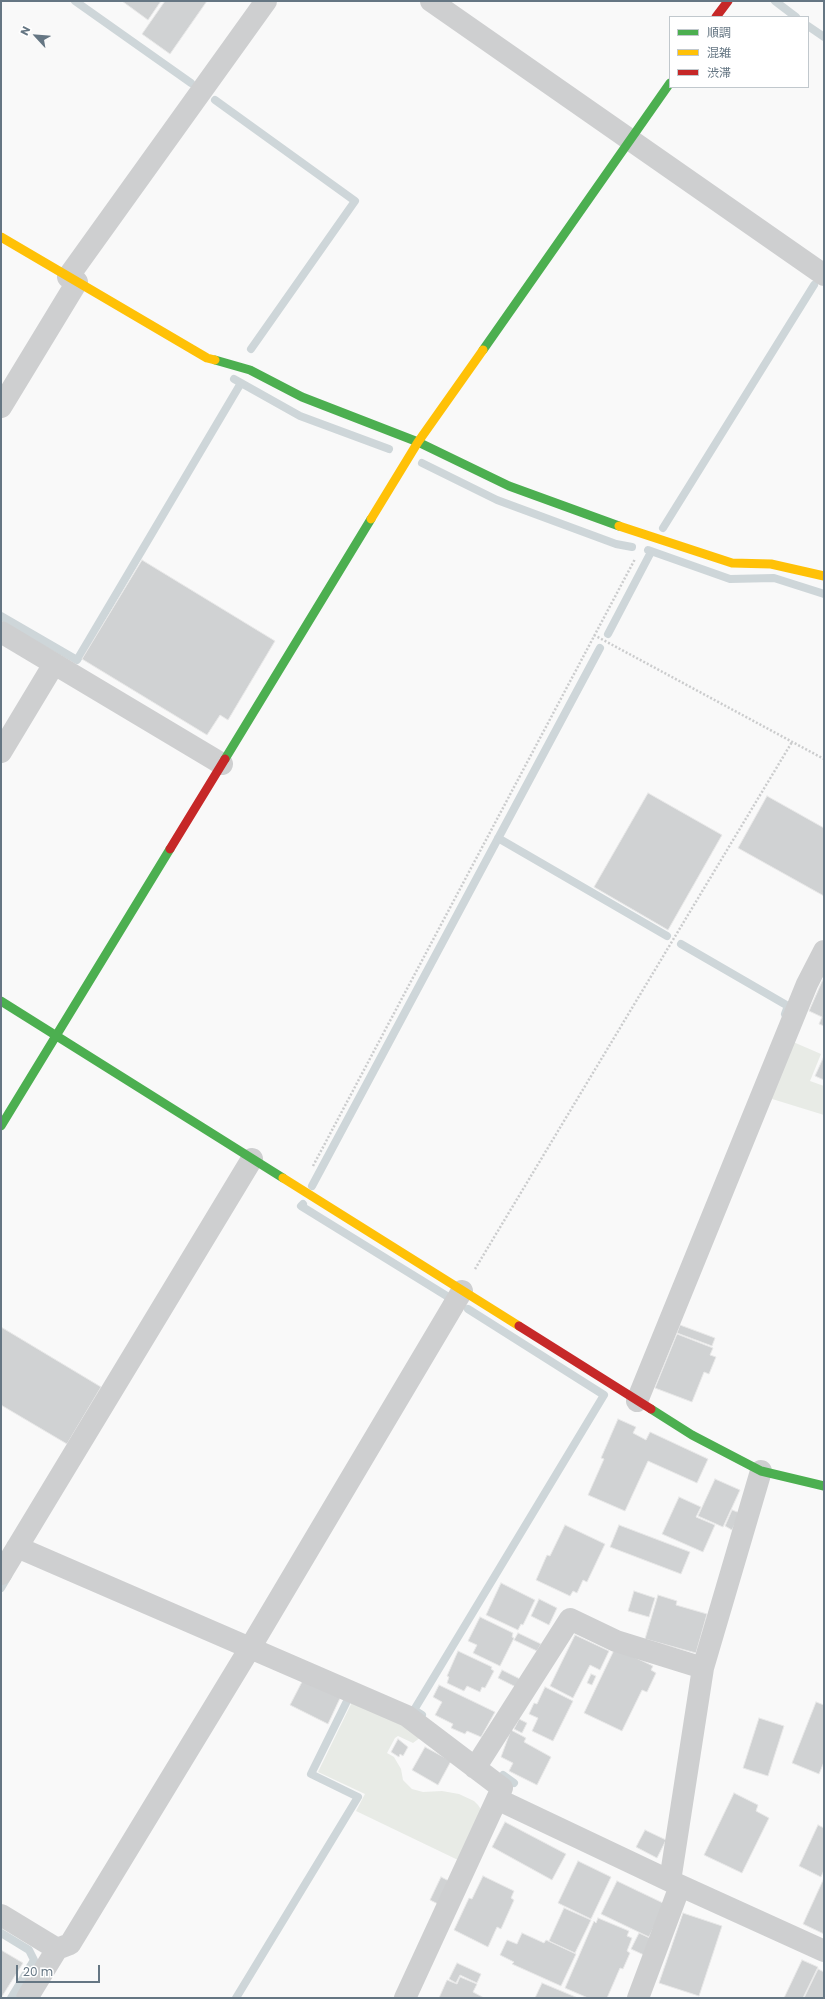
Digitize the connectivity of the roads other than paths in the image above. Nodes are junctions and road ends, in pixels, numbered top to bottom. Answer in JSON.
{"nodes":[{"id":1,"x":266,"y":1,"type":"edge"},
{"id":2,"x":431,"y":1,"type":"edge"},
{"id":3,"x":728,"y":1,"type":"edge"},
{"id":4,"x":717,"y":16,"type":"edge"},
{"id":5,"x":669,"y":85,"type":"edge"},
{"id":6,"x":630,"y":140,"type":"junction"},
{"id":7,"x":1,"y":237,"type":"edge"},
{"id":8,"x":824,"y":275,"type":"edge"},
{"id":9,"x":73,"y":279,"type":"junction"},
{"id":10,"x":1,"y":407,"type":"edge"},
{"id":11,"x":418,"y":442,"type":"junction"},
{"id":12,"x":824,"y":576,"type":"edge"},
{"id":13,"x":1,"y":632,"type":"edge"},
{"id":14,"x":54,"y":664,"type":"junction"},
{"id":15,"x":1,"y":752,"type":"edge"},
{"id":16,"x":222,"y":764,"type":"junction"},
{"id":17,"x":824,"y":952,"type":"edge"},
{"id":18,"x":1,"y":1002,"type":"edge"},
{"id":19,"x":56,"y":1036,"type":"junction"},
{"id":20,"x":1,"y":1126,"type":"edge"},
{"id":21,"x":252,"y":1159,"type":"junction"},
{"id":22,"x":462,"y":1291,"type":"junction"},
{"id":23,"x":637,"y":1401,"type":"junction"},
{"id":24,"x":761,"y":1471,"type":"junction"},
{"id":25,"x":824,"y":1486,"type":"edge"},
{"id":26,"x":11,"y":1547,"type":"edge"},
{"id":27,"x":1,"y":1574,"type":"edge"},
{"id":28,"x":250,"y":1648,"type":"junction"},
{"id":29,"x":703,"y":1668,"type":"junction"},
{"id":30,"x":476,"y":1768,"type":"junction"},
{"id":31,"x":497,"y":1799,"type":"junction"},
{"id":32,"x":675,"y":1884,"type":"junction"},
{"id":33,"x":1,"y":1915,"type":"edge"},
{"id":34,"x":57,"y":1949,"type":"junction"},
{"id":35,"x":824,"y":1951,"type":"edge"},
{"id":36,"x":27,"y":1998,"type":"edge"},
{"id":37,"x":405,"y":1998,"type":"edge"},
{"id":38,"x":638,"y":1998,"type":"edge"}],
"edges":[{"from":1,"to":9,"type":"street"},
{"from":2,"to":6,"type":"street"},
{"from":3,"to":4,"type":"street"},
{"from":5,"to":6,"type":"street"},
{"from":6,"to":8,"type":"street"},
{"from":6,"to":11,"type":"street"},
{"from":7,"to":9,"type":"street"},
{"from":9,"to":10,"type":"street"},
{"from":9,"to":11,"type":"street"},
{"from":11,"to":12,"type":"street"},
{"from":11,"to":16,"type":"street"},
{"from":13,"to":14,"type":"street"},
{"from":14,"to":15,"type":"street"},
{"from":14,"to":16,"type":"street"},
{"from":16,"to":19,"type":"street"},
{"from":17,"to":23,"type":"street"},
{"from":18,"to":19,"type":"street"},
{"from":19,"to":20,"type":"street"},
{"from":19,"to":21,"type":"street"},
{"from":21,"to":22,"type":"street"},
{"from":21,"to":26,"type":"street"},
{"from":22,"to":23,"type":"street"},
{"from":22,"to":28,"type":"street"},
{"from":23,"to":24,"type":"street"},
{"from":24,"to":25,"type":"street"},
{"from":24,"to":29,"type":"street"},
{"from":26,"to":27,"type":"street"},
{"from":26,"to":28,"type":"street"},
{"from":28,"to":30,"type":"street"},
{"from":28,"to":34,"type":"street"},
{"from":29,"to":30,"type":"street"},
{"from":29,"to":32,"type":"street"},
{"from":30,"to":31,"type":"street"},
{"from":31,"to":32,"type":"street"},
{"from":31,"to":37,"type":"street"},
{"from":32,"to":35,"type":"street"},
{"from":32,"to":38,"type":"street"},
{"from":33,"to":34,"type":"street"},
{"from":34,"to":36,"type":"street"}]}
